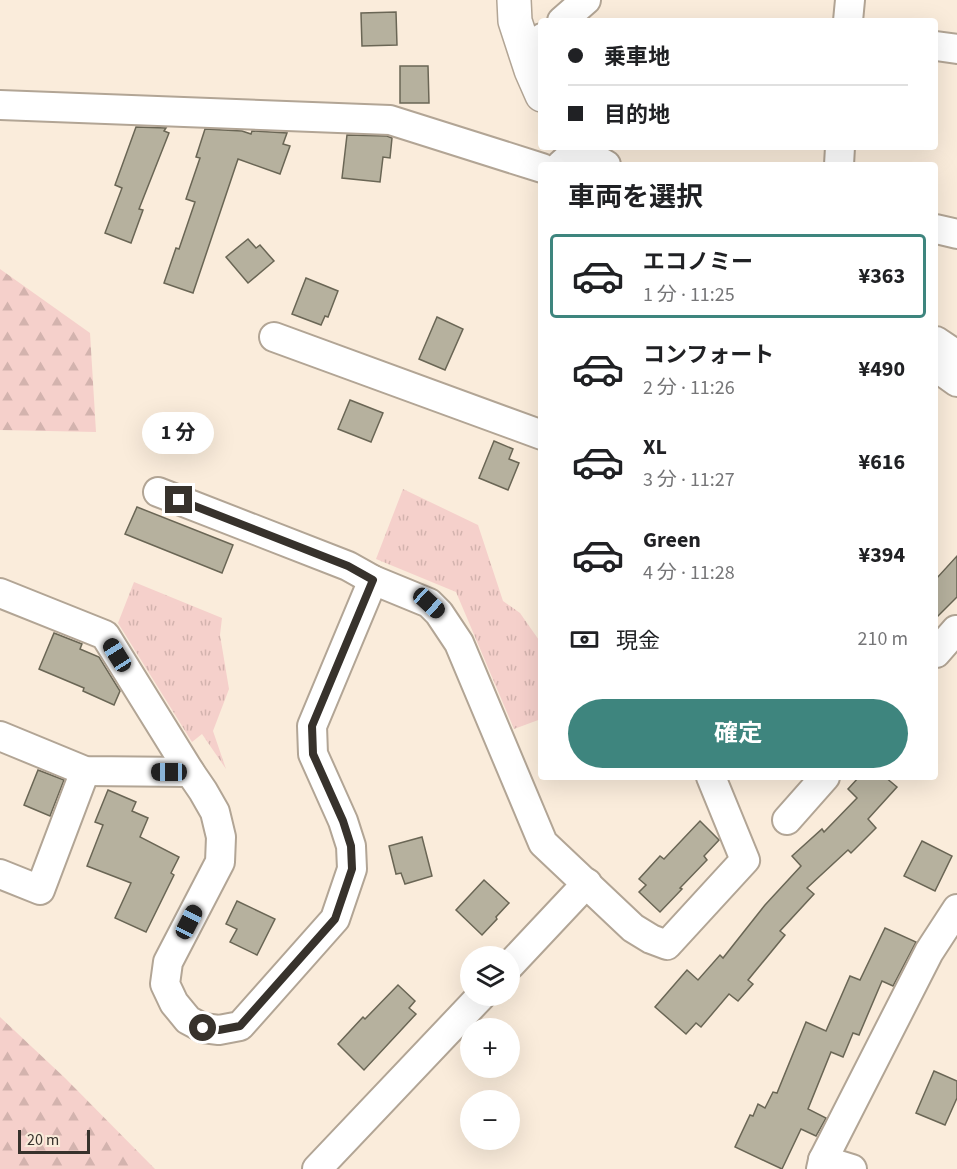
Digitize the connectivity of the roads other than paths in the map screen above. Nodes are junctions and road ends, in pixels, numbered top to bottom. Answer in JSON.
{"nodes":[{"id":1,"x":514,"y":0,"type":"edge"},
{"id":2,"x":586,"y":0,"type":"edge"},
{"id":3,"x":850,"y":0,"type":"edge"},
{"id":4,"x":565,"y":18,"type":"edge"},
{"id":5,"x":848,"y":18,"type":"edge"},
{"id":6,"x":533,"y":45,"type":"edge"},
{"id":7,"x":938,"y":46,"type":"edge"},
{"id":8,"x":957,"y":50,"type":"edge"},
{"id":9,"x":538,"y":73,"type":"edge"},
{"id":10,"x":0,"y":105,"type":"edge"},
{"id":11,"x":578,"y":150,"type":"edge"},
{"id":12,"x":584,"y":150,"type":"edge"},
{"id":13,"x":564,"y":162,"type":"edge"},
{"id":14,"x":601,"y":162,"type":"edge"},
{"id":15,"x":538,"y":167,"type":"edge"},
{"id":16,"x":938,"y":229,"type":"edge"},
{"id":17,"x":957,"y":234,"type":"edge"},
{"id":18,"x":274,"y":337,"type":"dead end"},
{"id":19,"x":938,"y":341,"type":"edge"},
{"id":20,"x":957,"y":355,"type":"edge"},
{"id":21,"x":938,"y":368,"type":"edge"},
{"id":22,"x":957,"y":382,"type":"edge"},
{"id":23,"x":538,"y":434,"type":"edge"},
{"id":24,"x":158,"y":492,"type":"dead end"},
{"id":25,"x":373,"y":580,"type":"junction"},
{"id":26,"x":0,"y":593,"type":"edge"},
{"id":27,"x":956,"y":630,"type":"edge"},
{"id":28,"x":938,"y":650,"type":"edge"},
{"id":29,"x":0,"y":736,"type":"edge"},
{"id":30,"x":85,"y":771,"type":"junction"},
{"id":31,"x":190,"y":772,"type":"junction"},
{"id":32,"x":712,"y":780,"type":"edge"},
{"id":33,"x":822,"y":780,"type":"edge"},
{"id":34,"x":787,"y":820,"type":"dead end"},
{"id":35,"x":0,"y":874,"type":"edge"},
{"id":36,"x":587,"y":883,"type":"junction"},
{"id":37,"x":957,"y":909,"type":"edge"},
{"id":38,"x":520,"y":954,"type":"edge"},
{"id":39,"x":472,"y":1006,"type":"edge"},
{"id":40,"x":822,"y":1165,"type":"edge"},
{"id":41,"x":317,"y":1169,"type":"edge"},
{"id":42,"x":852,"y":1169,"type":"edge"}],
"edges":[{"from":1,"to":6,"type":"street"},
{"from":2,"to":4,"type":"street"},
{"from":3,"to":5,"type":"street"},
{"from":6,"to":9,"type":"street"},
{"from":7,"to":8,"type":"street"},
{"from":10,"to":15,"type":"street"},
{"from":11,"to":13,"type":"street"},
{"from":12,"to":14,"type":"street"},
{"from":16,"to":17,"type":"street"},
{"from":18,"to":23,"type":"street"},
{"from":19,"to":20,"type":"street"},
{"from":21,"to":22,"type":"street"},
{"from":24,"to":25,"type":"street"},
{"from":25,"to":31,"type":"street"},
{"from":25,"to":36,"type":"street"},
{"from":26,"to":31,"type":"street"},
{"from":27,"to":28,"type":"street"},
{"from":29,"to":30,"type":"street"},
{"from":30,"to":31,"type":"street"},
{"from":30,"to":35,"type":"street"},
{"from":32,"to":36,"type":"street"},
{"from":33,"to":34,"type":"street"},
{"from":36,"to":38,"type":"street"},
{"from":37,"to":40,"type":"street"},
{"from":39,"to":41,"type":"street"},
{"from":40,"to":42,"type":"street"}]}
